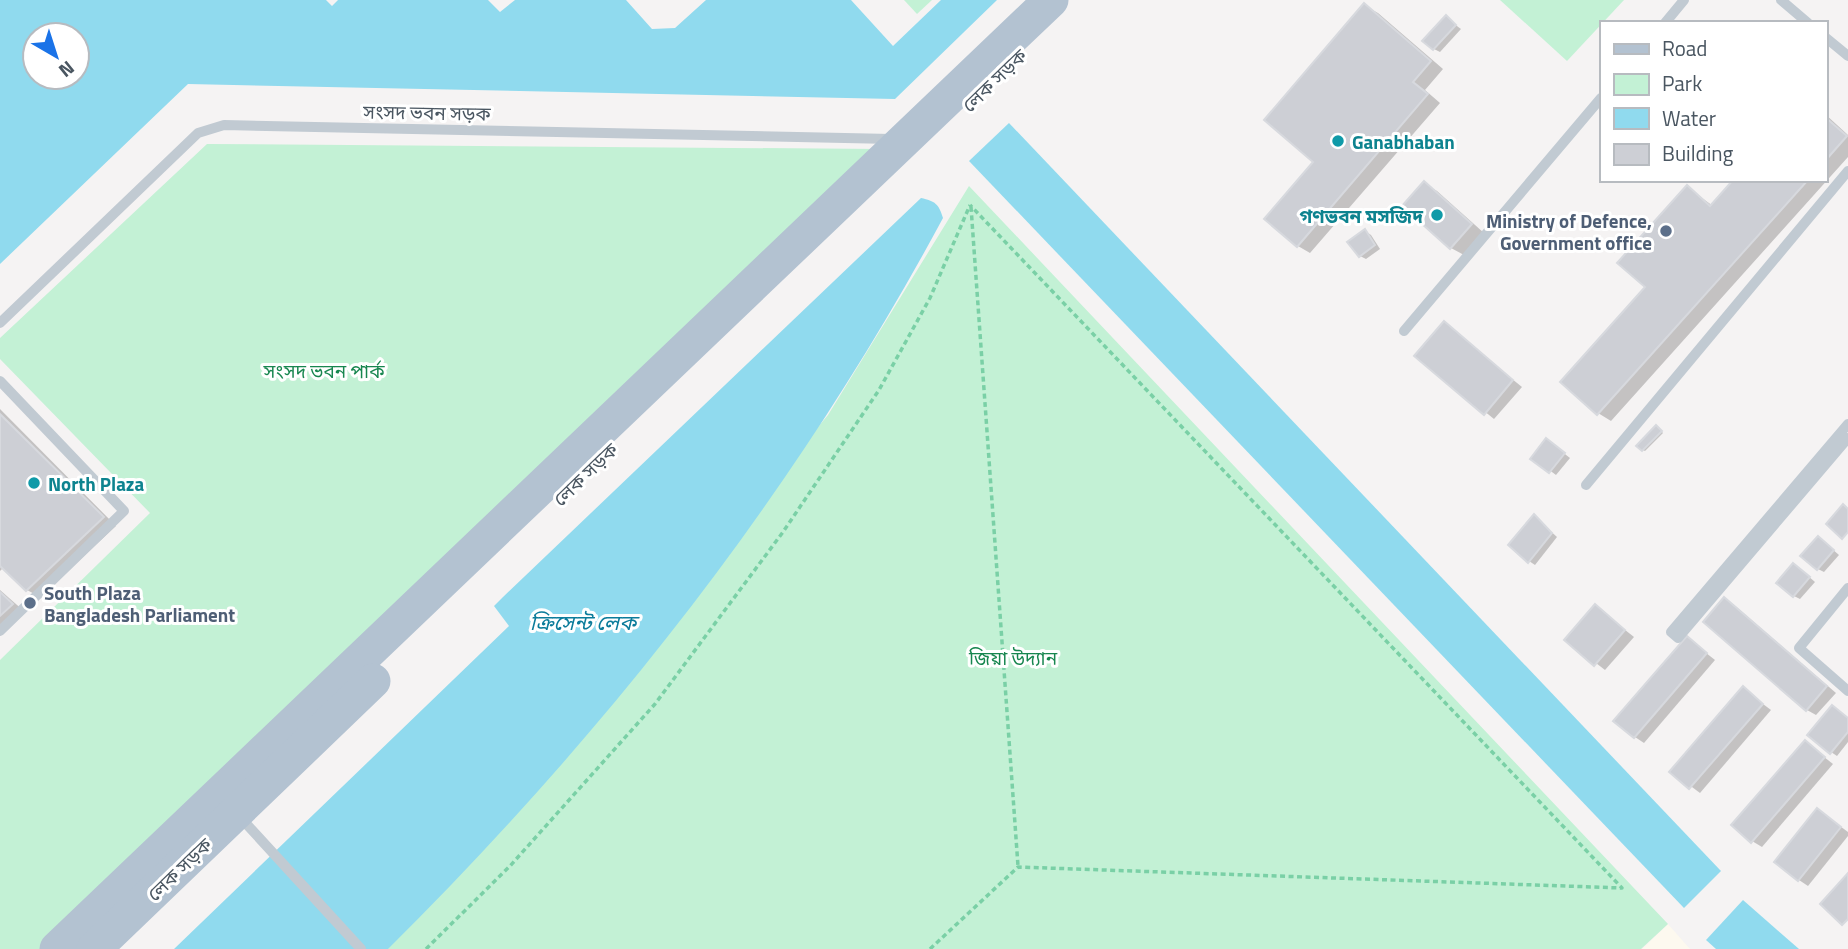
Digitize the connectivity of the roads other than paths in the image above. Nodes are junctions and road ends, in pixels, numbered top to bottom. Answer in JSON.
{"nodes":[{"id":1,"x":1051,"y":0,"type":"edge"},
{"id":2,"x":1078,"y":0,"type":"edge"},
{"id":3,"x":1684,"y":0,"type":"edge"},
{"id":4,"x":1781,"y":0,"type":"edge"},
{"id":5,"x":1667,"y":21,"type":"edge"},
{"id":6,"x":1806,"y":21,"type":"edge"},
{"id":7,"x":1827,"y":39,"type":"edge"},
{"id":8,"x":1848,"y":56,"type":"edge"},
{"id":9,"x":1600,"y":99,"type":"edge"},
{"id":10,"x":910,"y":140,"type":"junction"},
{"id":11,"x":1848,"y":171,"type":"edge"},
{"id":12,"x":0,"y":323,"type":"edge"},
{"id":13,"x":1404,"y":331,"type":"dead end"},
{"id":14,"x":0,"y":381,"type":"edge"},
{"id":15,"x":1848,"y":424,"type":"edge"},
{"id":16,"x":1848,"y":438,"type":"edge"},
{"id":17,"x":1586,"y":485,"type":"dead end"},
{"id":18,"x":1848,"y":588,"type":"edge"},
{"id":19,"x":0,"y":631,"type":"edge"},
{"id":20,"x":1848,"y":691,"type":"edge"},
{"id":21,"x":236,"y":814,"type":"junction"},
{"id":22,"x":57,"y":949,"type":"edge"},
{"id":23,"x":94,"y":949,"type":"edge"},
{"id":24,"x":361,"y":949,"type":"edge"}],
"edges":[{"from":1,"to":10,"type":"main road"},
{"from":2,"to":21,"type":"main road","name":"লেক সড়ক"},
{"from":3,"to":5,"type":"lane"},
{"from":4,"to":6,"type":"lane"},
{"from":7,"to":8,"type":"lane"},
{"from":9,"to":13,"type":"lane"},
{"from":10,"to":12,"type":"lane","name":"সংসদ ভবন সড়ক"},
{"from":10,"to":22,"type":"main road"},
{"from":11,"to":17,"type":"lane"},
{"from":14,"to":19,"type":"lane"},
{"from":15,"to":16,"type":"lane"},
{"from":18,"to":20,"type":"lane"},
{"from":21,"to":23,"type":"main road","name":"লেক সড়ক"},
{"from":21,"to":24,"type":"lane"}]}
